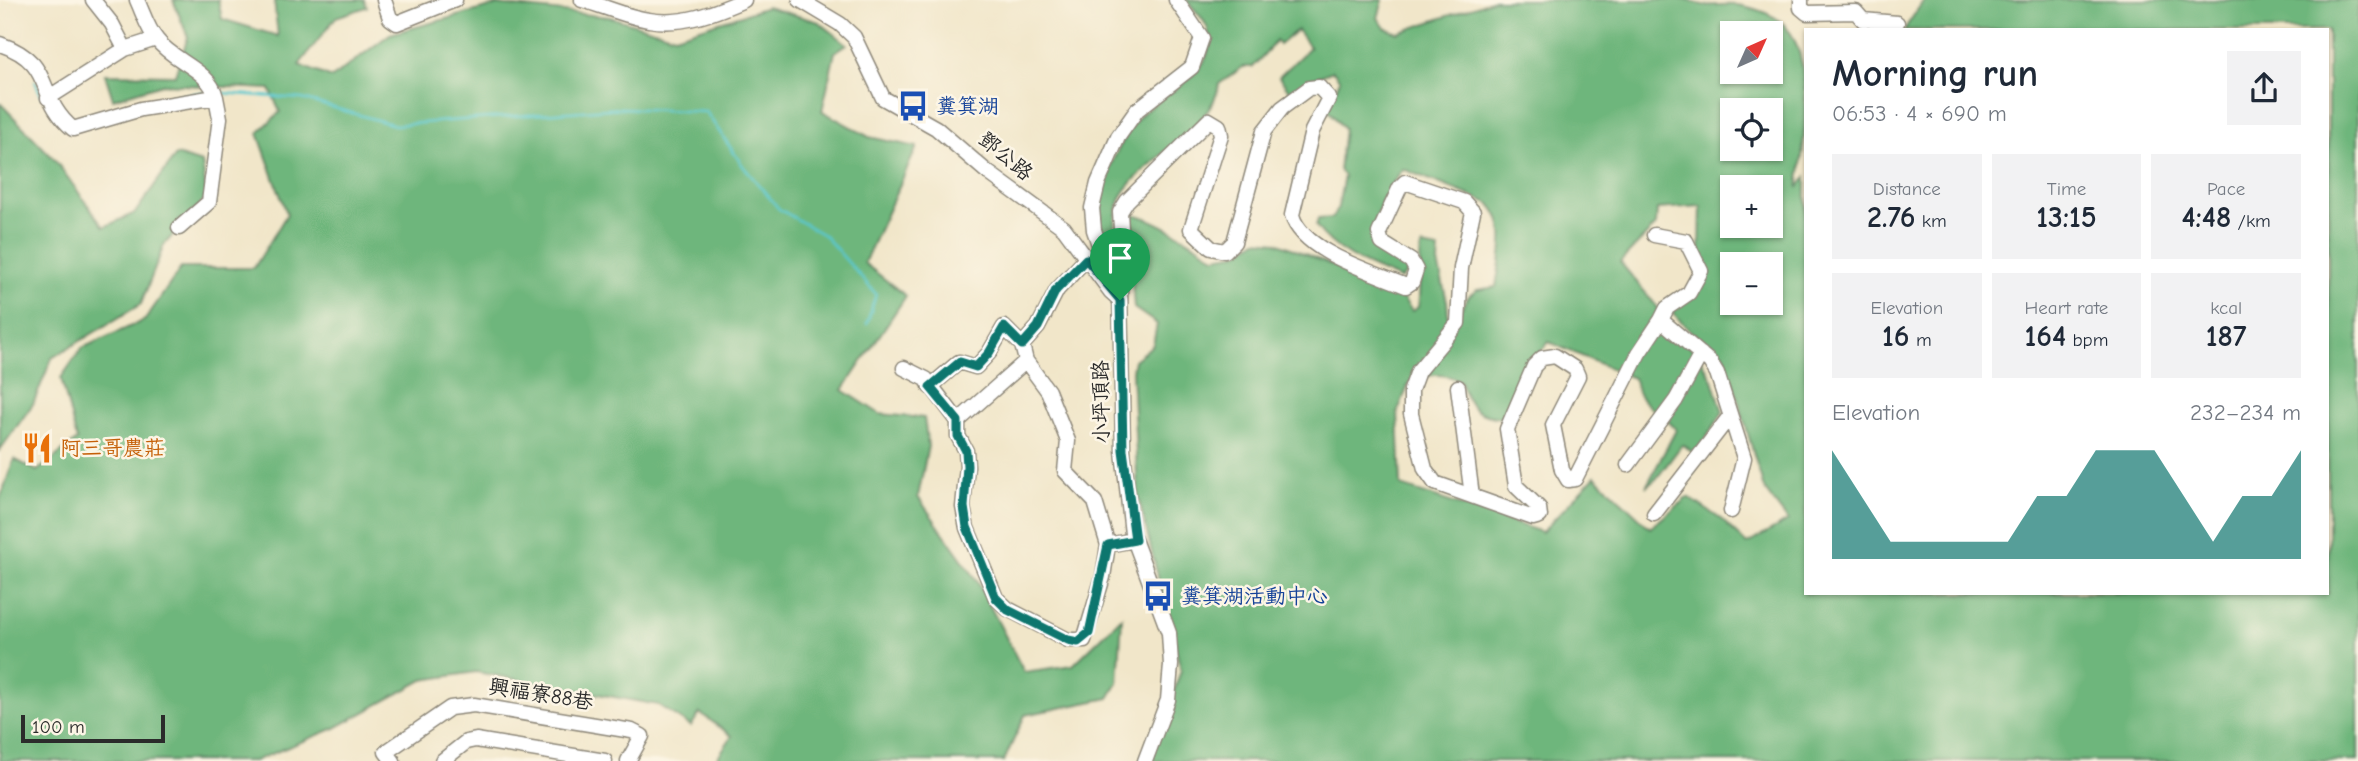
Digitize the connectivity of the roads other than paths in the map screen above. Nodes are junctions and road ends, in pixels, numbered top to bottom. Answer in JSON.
{"nodes":[{"id":1,"x":93,"y":0,"type":"edge"},
{"id":2,"x":137,"y":0,"type":"edge"},
{"id":3,"x":384,"y":0,"type":"edge"},
{"id":4,"x":455,"y":0,"type":"edge"},
{"id":5,"x":582,"y":0,"type":"edge"},
{"id":6,"x":744,"y":0,"type":"edge"},
{"id":7,"x":800,"y":0,"type":"edge"},
{"id":8,"x":1176,"y":0,"type":"edge"},
{"id":9,"x":1801,"y":0,"type":"edge"},
{"id":10,"x":1897,"y":23,"type":"dead end"},
{"id":11,"x":156,"y":39,"type":"junction"},
{"id":12,"x":0,"y":44,"type":"edge"},
{"id":13,"x":125,"y":49,"type":"junction"},
{"id":14,"x":48,"y":97,"type":"junction"},
{"id":15,"x":216,"y":97,"type":"junction"},
{"id":16,"x":179,"y":228,"type":"dead end"},
{"id":17,"x":1654,"y":235,"type":"dead end"},
{"id":18,"x":1086,"y":259,"type":"junction"},
{"id":19,"x":1120,"y":295,"type":"junction"},
{"id":20,"x":1661,"y":320,"type":"junction"},
{"id":21,"x":1022,"y":345,"type":"junction"},
{"id":22,"x":1701,"y":354,"type":"junction"},
{"id":23,"x":1026,"y":360,"type":"junction"},
{"id":24,"x":904,"y":368,"type":"dead end"},
{"id":25,"x":930,"y":387,"type":"junction"},
{"id":26,"x":1458,"y":387,"type":"dead end"},
{"id":27,"x":1730,"y":416,"type":"junction"},
{"id":28,"x":958,"y":421,"type":"junction"},
{"id":29,"x":1628,"y":465,"type":"dead end"},
{"id":30,"x":1472,"y":496,"type":"junction"},
{"id":31,"x":1731,"y":511,"type":"dead end"},
{"id":32,"x":1654,"y":514,"type":"dead end"},
{"id":33,"x":1135,"y":540,"type":"junction"},
{"id":34,"x":1108,"y":545,"type":"junction"},
{"id":35,"x":393,"y":761,"type":"edge"},
{"id":36,"x":442,"y":761,"type":"edge"},
{"id":37,"x":605,"y":761,"type":"edge"},
{"id":38,"x":628,"y":761,"type":"edge"},
{"id":39,"x":1145,"y":761,"type":"edge"}],
"edges":[{"from":1,"to":13,"type":"street"},
{"from":2,"to":11,"type":"street"},
{"from":3,"to":4,"type":"street"},
{"from":5,"to":6,"type":"street"},
{"from":7,"to":18,"type":"street","name":"鄧公路"},
{"from":8,"to":19,"type":"street","name":"小坪頂路"},
{"from":9,"to":10,"type":"street"},
{"from":11,"to":13,"type":"street"},
{"from":11,"to":15,"type":"street"},
{"from":12,"to":14,"type":"street"},
{"from":13,"to":14,"type":"street"},
{"from":14,"to":15,"type":"street"},
{"from":15,"to":16,"type":"street"},
{"from":17,"to":20,"type":"street"},
{"from":18,"to":19,"type":"street","name":"鄧公路"},
{"from":18,"to":21,"type":"street"},
{"from":19,"to":30,"type":"street"},
{"from":19,"to":33,"type":"street","name":"小坪頂路"},
{"from":20,"to":22,"type":"street"},
{"from":20,"to":30,"type":"street"},
{"from":21,"to":23,"type":"street"},
{"from":21,"to":25,"type":"street"},
{"from":22,"to":27,"type":"street"},
{"from":22,"to":29,"type":"street"},
{"from":23,"to":28,"type":"street"},
{"from":23,"to":34,"type":"street"},
{"from":24,"to":25,"type":"street"},
{"from":25,"to":28,"type":"street"},
{"from":26,"to":30,"type":"street"},
{"from":27,"to":31,"type":"street"},
{"from":27,"to":32,"type":"street"},
{"from":28,"to":34,"type":"street"},
{"from":33,"to":34,"type":"street"},
{"from":33,"to":39,"type":"street","name":"小坪頂路"},
{"from":35,"to":38,"type":"street","name":"興福寮88巷"},
{"from":36,"to":37,"type":"street"}]}
